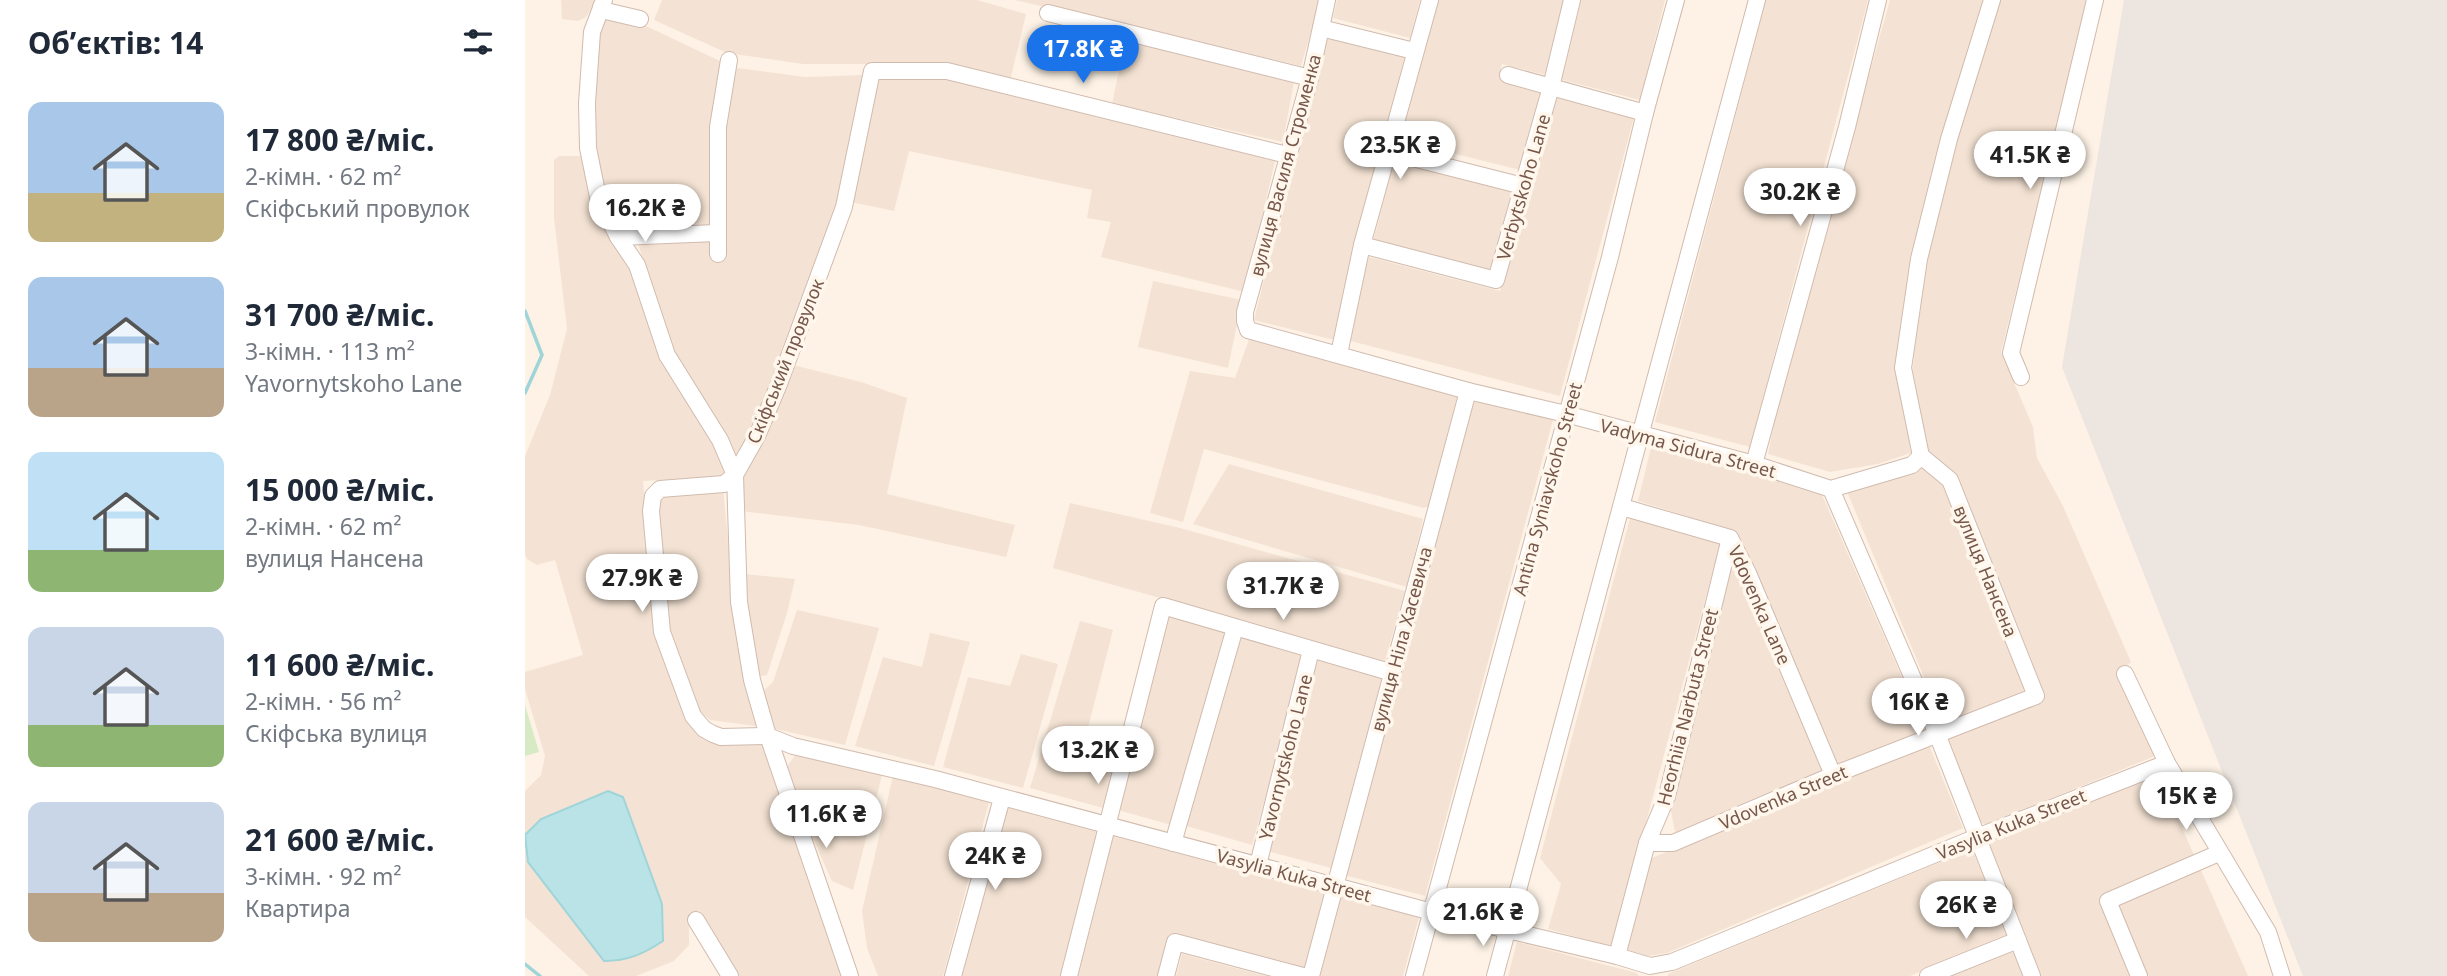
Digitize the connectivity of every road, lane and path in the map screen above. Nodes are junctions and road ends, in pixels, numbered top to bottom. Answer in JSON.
{"nodes":[{"id":1,"x":1327,"y":0,"type":"edge"},
{"id":2,"x":1430,"y":0,"type":"edge"},
{"id":3,"x":1572,"y":0,"type":"edge"},
{"id":4,"x":1676,"y":0,"type":"edge"},
{"id":5,"x":1757,"y":0,"type":"edge"},
{"id":6,"x":1878,"y":0,"type":"edge"},
{"id":7,"x":1992,"y":0,"type":"edge"},
{"id":8,"x":2095,"y":0,"type":"edge"},
{"id":9,"x":602,"y":3,"type":"edge"},
{"id":10,"x":1048,"y":13,"type":"dead end"},
{"id":11,"x":641,"y":19,"type":"dead end"},
{"id":12,"x":1321,"y":28,"type":"junction"},
{"id":13,"x":1415,"y":51,"type":"junction"},
{"id":14,"x":729,"y":60,"type":"dead end"},
{"id":15,"x":1507,"y":75,"type":"dead end"},
{"id":16,"x":1310,"y":78,"type":"junction"},
{"id":17,"x":1551,"y":87,"type":"junction"},
{"id":18,"x":1645,"y":113,"type":"junction"},
{"id":19,"x":1389,"y":152,"type":"junction"},
{"id":20,"x":1287,"y":155,"type":"junction"},
{"id":21,"x":1523,"y":186,"type":"junction"},
{"id":22,"x":717,"y":233,"type":"junction"},
{"id":23,"x":618,"y":237,"type":"junction"},
{"id":24,"x":1362,"y":245,"type":"junction"},
{"id":25,"x":718,"y":254,"type":"dead end"},
{"id":26,"x":1248,"y":330,"type":"joint"},
{"id":27,"x":1339,"y":355,"type":"junction"},
{"id":28,"x":2021,"y":377,"type":"dead end"},
{"id":29,"x":1468,"y":391,"type":"junction"},
{"id":30,"x":1566,"y":414,"type":"junction"},
{"id":31,"x":1640,"y":435,"type":"junction"},
{"id":32,"x":1921,"y":456,"type":"junction"},
{"id":33,"x":1754,"y":464,"type":"junction"},
{"id":34,"x":735,"y":475,"type":"junction"},
{"id":35,"x":1831,"y":489,"type":"junction"},
{"id":36,"x":1622,"y":507,"type":"junction"},
{"id":37,"x":1730,"y":538,"type":"junction"},
{"id":38,"x":1235,"y":628,"type":"junction"},
{"id":39,"x":1311,"y":650,"type":"junction"},
{"id":40,"x":1392,"y":673,"type":"junction"},
{"id":41,"x":2125,"y":674,"type":"dead end"},
{"id":42,"x":2036,"y":696,"type":"joint"},
{"id":43,"x":1937,"y":734,"type":"junction"},
{"id":44,"x":768,"y":736,"type":"junction"},
{"id":45,"x":2167,"y":763,"type":"junction"},
{"id":46,"x":1833,"y":775,"type":"junction"},
{"id":47,"x":1002,"y":798,"type":"junction"},
{"id":48,"x":1107,"y":824,"type":"junction"},
{"id":49,"x":1977,"y":837,"type":"junction"},
{"id":50,"x":1173,"y":843,"type":"junction"},
{"id":51,"x":1647,"y":843,"type":"junction"},
{"id":52,"x":2219,"y":853,"type":"junction"},
{"id":53,"x":1258,"y":865,"type":"junction"},
{"id":54,"x":1335,"y":887,"type":"junction"},
{"id":55,"x":1432,"y":912,"type":"junction"},
{"id":56,"x":696,"y":920,"type":"dead end"},
{"id":57,"x":1507,"y":929,"type":"junction"},
{"id":58,"x":2018,"y":940,"type":"junction"},
{"id":59,"x":1617,"y":956,"type":"junction"},
{"id":60,"x":1652,"y":971,"type":"edge"},
{"id":61,"x":730,"y":976,"type":"edge"},
{"id":62,"x":850,"y":976,"type":"edge"},
{"id":63,"x":953,"y":976,"type":"edge"},
{"id":64,"x":1069,"y":976,"type":"edge"},
{"id":65,"x":1166,"y":976,"type":"edge"},
{"id":66,"x":1303,"y":976,"type":"edge"},
{"id":67,"x":1311,"y":976,"type":"edge"},
{"id":68,"x":1414,"y":976,"type":"edge"},
{"id":69,"x":1495,"y":976,"type":"edge"},
{"id":70,"x":1928,"y":976,"type":"edge"},
{"id":71,"x":2032,"y":976,"type":"edge"},
{"id":72,"x":2139,"y":976,"type":"edge"},
{"id":73,"x":2281,"y":976,"type":"edge"}],
"edges":[{"from":1,"to":12,"type":"street","name":"вулиця Василя Строменка"},
{"from":2,"to":13,"type":"street"},
{"from":3,"to":17,"type":"street","name":"Verbytskoho Lane"},
{"from":4,"to":18,"type":"street","name":"Antina Syniavskoho Street"},
{"from":5,"to":31,"type":"street"},
{"from":6,"to":33,"type":"street"},
{"from":7,"to":32,"type":"street"},
{"from":8,"to":28,"type":"street"},
{"from":9,"to":11,"type":"street"},
{"from":9,"to":23,"type":"street"},
{"from":10,"to":16,"type":"street"},
{"from":12,"to":13,"type":"street"},
{"from":12,"to":16,"type":"street","name":"вулиця Василя Строменка"},
{"from":13,"to":19,"type":"street"},
{"from":14,"to":22,"type":"street"},
{"from":15,"to":17,"type":"street"},
{"from":16,"to":20,"type":"street","name":"вулиця Василя Строменка"},
{"from":17,"to":18,"type":"street"},
{"from":17,"to":21,"type":"street","name":"Verbytskoho Lane"},
{"from":18,"to":30,"type":"street","name":"Antina Syniavskoho Street"},
{"from":19,"to":21,"type":"street"},
{"from":19,"to":24,"type":"street"},
{"from":20,"to":26,"type":"street","name":"вулиця Василя Строменка"},
{"from":20,"to":34,"type":"street","name":"Скіфський провулок"},
{"from":21,"to":24,"type":"street","name":"Verbytskoho Lane"},
{"from":22,"to":23,"type":"street"},
{"from":22,"to":25,"type":"street"},
{"from":23,"to":34,"type":"street"},
{"from":24,"to":27,"type":"street"},
{"from":26,"to":27,"type":"street","name":"Vadyma Sidura Street"},
{"from":27,"to":29,"type":"street","name":"Vadyma Sidura Street"},
{"from":29,"to":30,"type":"street","name":"Vadyma Sidura Street"},
{"from":29,"to":40,"type":"street","name":"вулиця Ніла Хасевича"},
{"from":30,"to":31,"type":"street","name":"Vadyma Sidura Street"},
{"from":30,"to":55,"type":"street","name":"Antina Syniavskoho Street"},
{"from":31,"to":33,"type":"street","name":"Vadyma Sidura Street"},
{"from":31,"to":36,"type":"street"},
{"from":32,"to":35,"type":"street"},
{"from":32,"to":42,"type":"street","name":"вулиця Нансена"},
{"from":33,"to":35,"type":"street","name":"Vadyma Sidura Street"},
{"from":34,"to":44,"type":"street"},
{"from":34,"to":44,"type":"street"},
{"from":35,"to":43,"type":"street"},
{"from":36,"to":37,"type":"street","name":"Vdovenka Lane"},
{"from":36,"to":57,"type":"street"},
{"from":37,"to":46,"type":"street","name":"Vdovenka Lane"},
{"from":37,"to":51,"type":"street","name":"Heorhiia Narbuta Street"},
{"from":38,"to":39,"type":"street"},
{"from":38,"to":48,"type":"street"},
{"from":38,"to":50,"type":"street"},
{"from":39,"to":40,"type":"street"},
{"from":39,"to":53,"type":"street","name":"Yavornytskoho Lane"},
{"from":40,"to":54,"type":"street","name":"вулиця Ніла Хасевича"},
{"from":41,"to":45,"type":"street"},
{"from":42,"to":43,"type":"street","name":"Vdovenka Street"},
{"from":43,"to":46,"type":"street","name":"Vdovenka Street"},
{"from":43,"to":49,"type":"street"},
{"from":44,"to":47,"type":"street","name":"Vasylia Kuka Street"},
{"from":44,"to":62,"type":"street"},
{"from":45,"to":49,"type":"street","name":"Vasylia Kuka Street"},
{"from":45,"to":52,"type":"street"},
{"from":46,"to":51,"type":"street","name":"Vdovenka Street"},
{"from":47,"to":48,"type":"street","name":"Vasylia Kuka Street"},
{"from":47,"to":63,"type":"street"},
{"from":48,"to":50,"type":"street","name":"Vasylia Kuka Street"},
{"from":48,"to":64,"type":"street"},
{"from":49,"to":58,"type":"street"},
{"from":49,"to":60,"type":"street","name":"Vasylia Kuka Street"},
{"from":50,"to":53,"type":"street","name":"Vasylia Kuka Street"},
{"from":51,"to":59,"type":"street","name":"Heorhiia Narbuta Street"},
{"from":52,"to":72,"type":"street"},
{"from":52,"to":73,"type":"street"},
{"from":53,"to":54,"type":"street","name":"Vasylia Kuka Street"},
{"from":54,"to":55,"type":"street","name":"Vasylia Kuka Street"},
{"from":54,"to":67,"type":"street","name":"вулиця Ніла Хасевича"},
{"from":55,"to":57,"type":"street","name":"Vasylia Kuka Street"},
{"from":55,"to":68,"type":"street","name":"Antina Syniavskoho Street"},
{"from":56,"to":61,"type":"street"},
{"from":57,"to":59,"type":"street","name":"Vasylia Kuka Street"},
{"from":57,"to":69,"type":"street"},
{"from":58,"to":70,"type":"street"},
{"from":58,"to":71,"type":"street"},
{"from":59,"to":60,"type":"street","name":"Vasylia Kuka Street"},
{"from":65,"to":66,"type":"street"}]}
